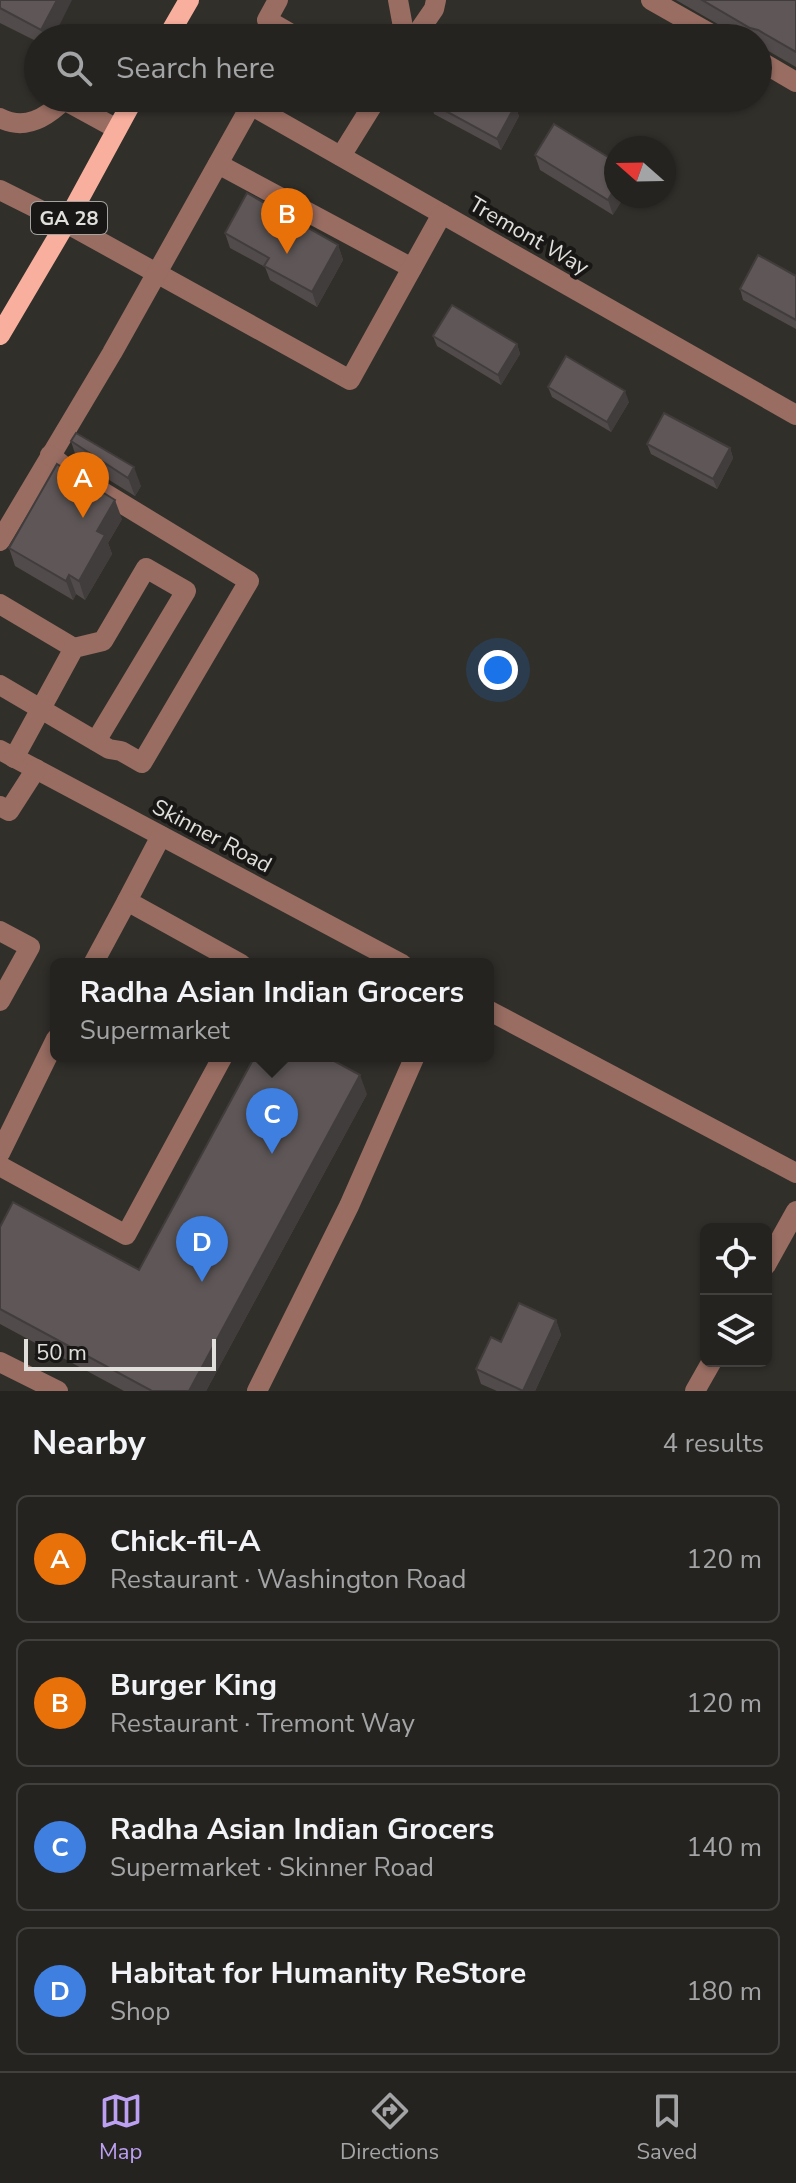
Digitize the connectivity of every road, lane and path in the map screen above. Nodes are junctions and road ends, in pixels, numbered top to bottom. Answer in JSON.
{"nodes":[{"id":1,"x":189,"y":0,"type":"edge"},
{"id":2,"x":278,"y":0,"type":"edge"},
{"id":3,"x":398,"y":0,"type":"edge"},
{"id":4,"x":436,"y":0,"type":"edge"},
{"id":5,"x":651,"y":0,"type":"edge"},
{"id":6,"x":175,"y":24,"type":"edge"},
{"id":7,"x":274,"y":24,"type":"edge"},
{"id":8,"x":402,"y":24,"type":"edge"},
{"id":9,"x":424,"y":24,"type":"edge"},
{"id":10,"x":693,"y":24,"type":"edge"},
{"id":11,"x":772,"y":68,"type":"edge"},
{"id":12,"x":796,"y":82,"type":"edge"},
{"id":13,"x":52,"y":112,"type":"edge"},
{"id":14,"x":86,"y":112,"type":"edge"},
{"id":15,"x":126,"y":112,"type":"edge"},
{"id":16,"x":239,"y":112,"type":"edge"},
{"id":17,"x":263,"y":112,"type":"edge"},
{"id":18,"x":368,"y":112,"type":"edge"},
{"id":19,"x":0,"y":118,"type":"edge"},
{"id":20,"x":117,"y":129,"type":"junction"},
{"id":21,"x":341,"y":156,"type":"junction"},
{"id":22,"x":218,"y":164,"type":"junction"},
{"id":23,"x":0,"y":190,"type":"edge"},
{"id":24,"x":442,"y":214,"type":"junction"},
{"id":25,"x":66,"y":223,"type":"junction"},
{"id":26,"x":412,"y":268,"type":"junction"},
{"id":27,"x":157,"y":272,"type":"junction"},
{"id":28,"x":0,"y":335,"type":"edge"},
{"id":29,"x":796,"y":415,"type":"edge"},
{"id":30,"x":50,"y":455,"type":"junction"},
{"id":31,"x":0,"y":541,"type":"edge"},
{"id":32,"x":0,"y":604,"type":"edge"},
{"id":33,"x":74,"y":648,"type":"junction"},
{"id":34,"x":0,"y":685,"type":"edge"},
{"id":35,"x":40,"y":709,"type":"junction"},
{"id":36,"x":103,"y":745,"type":"junction"},
{"id":37,"x":7,"y":754,"type":"edge"},
{"id":38,"x":36,"y":769,"type":"junction"},
{"id":39,"x":0,"y":806,"type":"edge"},
{"id":40,"x":161,"y":836,"type":"junction"},
{"id":41,"x":127,"y":901,"type":"junction"},
{"id":42,"x":0,"y":931,"type":"edge"},
{"id":43,"x":96,"y":958,"type":"edge"},
{"id":44,"x":230,"y":958,"type":"edge"},
{"id":45,"x":391,"y":958,"type":"edge"},
{"id":46,"x":0,"y":1001,"type":"edge"},
{"id":47,"x":494,"y":1013,"type":"edge"},
{"id":48,"x":50,"y":1051,"type":"edge"},
{"id":49,"x":220,"y":1062,"type":"edge"},
{"id":50,"x":412,"y":1062,"type":"edge"},
{"id":51,"x":0,"y":1153,"type":"edge"},
{"id":52,"x":0,"y":1166,"type":"edge"},
{"id":53,"x":796,"y":1173,"type":"edge"},
{"id":54,"x":796,"y":1211,"type":"edge"},
{"id":55,"x":772,"y":1254,"type":"edge"},
{"id":56,"x":0,"y":1362,"type":"edge"},
{"id":57,"x":709,"y":1367,"type":"edge"},
{"id":58,"x":58,"y":1391,"type":"edge"},
{"id":59,"x":257,"y":1391,"type":"edge"},
{"id":60,"x":695,"y":1391,"type":"edge"}],
"edges":[{"from":1,"to":6,"type":"main road"},
{"from":2,"to":7,"type":"street"},
{"from":3,"to":8,"type":"street"},
{"from":4,"to":9,"type":"street"},
{"from":5,"to":10,"type":"street"},
{"from":11,"to":12,"type":"street"},
{"from":13,"to":19,"type":"street"},
{"from":14,"to":20,"type":"street"},
{"from":15,"to":20,"type":"main road","number":"GA 28"},
{"from":16,"to":22,"type":"street"},
{"from":17,"to":21,"type":"street","name":"Tremont Way"},
{"from":18,"to":21,"type":"street"},
{"from":20,"to":25,"type":"main road","number":"GA 28"},
{"from":21,"to":24,"type":"street","name":"Tremont Way"},
{"from":22,"to":26,"type":"street"},
{"from":22,"to":27,"type":"street"},
{"from":23,"to":25,"type":"street"},
{"from":24,"to":26,"type":"street"},
{"from":24,"to":29,"type":"street","name":"Tremont Way"},
{"from":25,"to":27,"type":"street"},
{"from":25,"to":28,"type":"main road","number":"GA 28"},
{"from":26,"to":27,"type":"street"},
{"from":27,"to":30,"type":"street"},
{"from":30,"to":31,"type":"street"},
{"from":30,"to":36,"type":"street"},
{"from":32,"to":33,"type":"street"},
{"from":33,"to":35,"type":"street"},
{"from":33,"to":36,"type":"street"},
{"from":34,"to":35,"type":"street"},
{"from":35,"to":36,"type":"street"},
{"from":35,"to":37,"type":"street"},
{"from":37,"to":38,"type":"street","name":"Skinner Road"},
{"from":38,"to":39,"type":"street"},
{"from":38,"to":40,"type":"street","name":"Skinner Road"},
{"from":40,"to":41,"type":"street"},
{"from":40,"to":45,"type":"street","name":"Skinner Road"},
{"from":41,"to":43,"type":"street"},
{"from":41,"to":44,"type":"street"},
{"from":42,"to":46,"type":"street"},
{"from":47,"to":53,"type":"street"},
{"from":48,"to":51,"type":"street"},
{"from":49,"to":52,"type":"street"},
{"from":50,"to":59,"type":"street"},
{"from":54,"to":55,"type":"street"},
{"from":56,"to":58,"type":"street"},
{"from":57,"to":60,"type":"street"}]}
